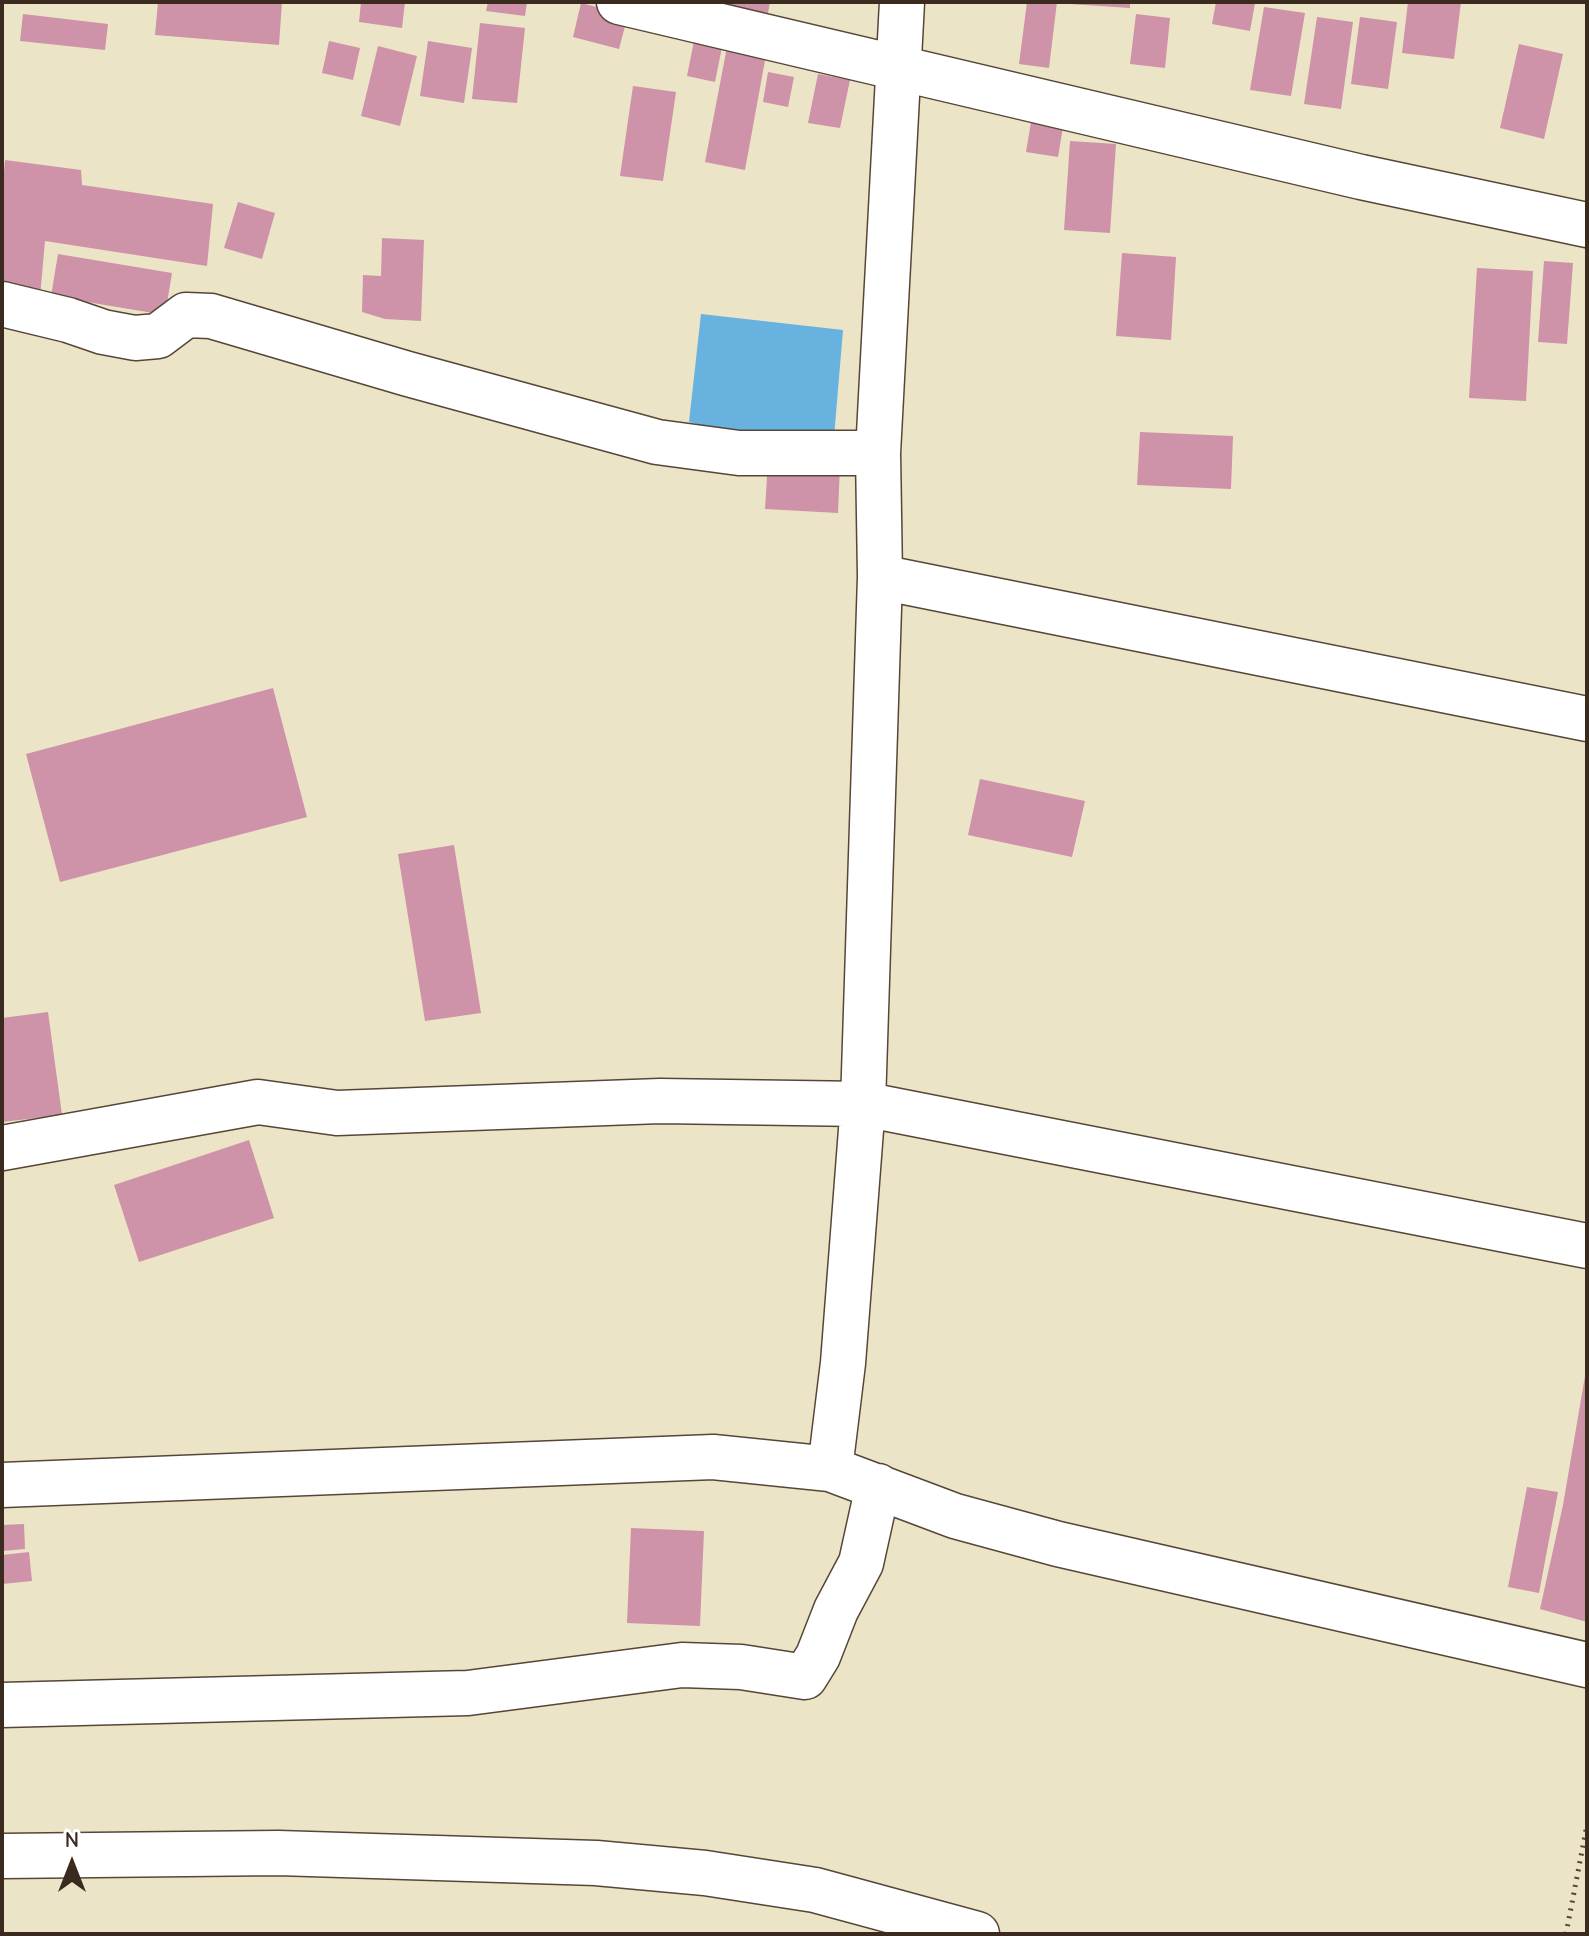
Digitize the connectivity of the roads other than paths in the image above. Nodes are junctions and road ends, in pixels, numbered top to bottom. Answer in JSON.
{"nodes":[{"id":1,"x":619,"y":2,"type":"edge"},
{"id":2,"x":902,"y":2,"type":"edge"},
{"id":3,"x":896,"y":68,"type":"junction"},
{"id":4,"x":1587,"y":225,"type":"edge"},
{"id":5,"x":2,"y":304,"type":"edge"},
{"id":6,"x":878,"y":453,"type":"junction"},
{"id":7,"x":880,"y":577,"type":"junction"},
{"id":8,"x":1587,"y":719,"type":"edge"},
{"id":9,"x":863,"y":1104,"type":"junction"},
{"id":10,"x":2,"y":1148,"type":"edge"},
{"id":11,"x":1587,"y":1246,"type":"edge"},
{"id":12,"x":830,"y":1469,"type":"junction"},
{"id":13,"x":2,"y":1485,"type":"edge"},
{"id":14,"x":878,"y":1486,"type":"junction"},
{"id":15,"x":1587,"y":1665,"type":"edge"},
{"id":16,"x":2,"y":1705,"type":"edge"},
{"id":17,"x":2,"y":1856,"type":"edge"},
{"id":18,"x":977,"y":1934,"type":"edge"}],
"edges":[{"from":1,"to":3,"type":"street"},
{"from":2,"to":3,"type":"street"},
{"from":3,"to":4,"type":"street"},
{"from":3,"to":6,"type":"street"},
{"from":5,"to":6,"type":"street"},
{"from":6,"to":7,"type":"street"},
{"from":7,"to":8,"type":"street"},
{"from":7,"to":9,"type":"street"},
{"from":9,"to":10,"type":"street"},
{"from":9,"to":11,"type":"street"},
{"from":9,"to":12,"type":"street"},
{"from":12,"to":13,"type":"street"},
{"from":12,"to":14,"type":"street"},
{"from":14,"to":15,"type":"street"},
{"from":14,"to":16,"type":"street"},
{"from":17,"to":18,"type":"street"}]}
